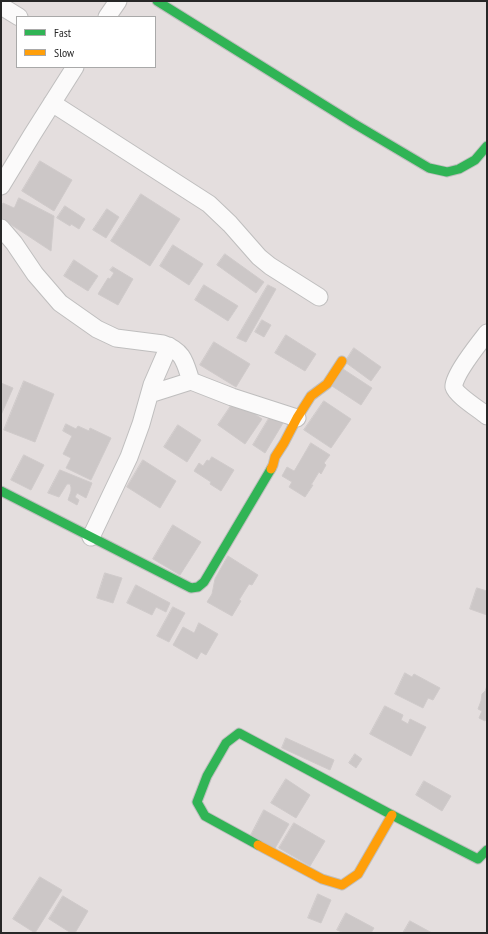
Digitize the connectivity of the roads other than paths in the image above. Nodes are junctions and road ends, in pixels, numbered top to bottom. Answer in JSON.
{"nodes":[{"id":1,"x":118,"y":1,"type":"edge"},
{"id":2,"x":157,"y":1,"type":"edge"},
{"id":3,"x":1,"y":6,"type":"edge"},
{"id":4,"x":17,"y":16,"type":"edge"},
{"id":5,"x":108,"y":16,"type":"edge"},
{"id":6,"x":74,"y":68,"type":"edge"},
{"id":7,"x":52,"y":103,"type":"junction"},
{"id":8,"x":487,"y":146,"type":"edge"},
{"id":9,"x":1,"y":186,"type":"edge"},
{"id":10,"x":1,"y":228,"type":"edge"},
{"id":11,"x":319,"y":297,"type":"dead end"},
{"id":12,"x":487,"y":334,"type":"edge"},
{"id":13,"x":169,"y":346,"type":"junction"},
{"id":14,"x":342,"y":361,"type":"dead end"},
{"id":15,"x":191,"y":381,"type":"junction"},
{"id":16,"x":150,"y":394,"type":"junction"},
{"id":17,"x":487,"y":416,"type":"edge"},
{"id":18,"x":297,"y":418,"type":"junction"},
{"id":19,"x":1,"y":491,"type":"edge"},
{"id":20,"x":91,"y":537,"type":"junction"},
{"id":21,"x":392,"y":815,"type":"junction"},
{"id":22,"x":487,"y":850,"type":"edge"}],
"edges":[{"from":1,"to":5,"type":"street"},
{"from":2,"to":8,"type":"street"},
{"from":3,"to":4,"type":"street"},
{"from":6,"to":7,"type":"street"},
{"from":7,"to":9,"type":"street"},
{"from":7,"to":11,"type":"street"},
{"from":10,"to":13,"type":"street"},
{"from":12,"to":17,"type":"street"},
{"from":13,"to":15,"type":"street"},
{"from":13,"to":16,"type":"street"},
{"from":14,"to":18,"type":"street"},
{"from":15,"to":16,"type":"street"},
{"from":15,"to":18,"type":"street"},
{"from":16,"to":20,"type":"street"},
{"from":18,"to":20,"type":"street"},
{"from":19,"to":20,"type":"street"},
{"from":21,"to":21,"type":"street"},
{"from":21,"to":22,"type":"street"}]}
